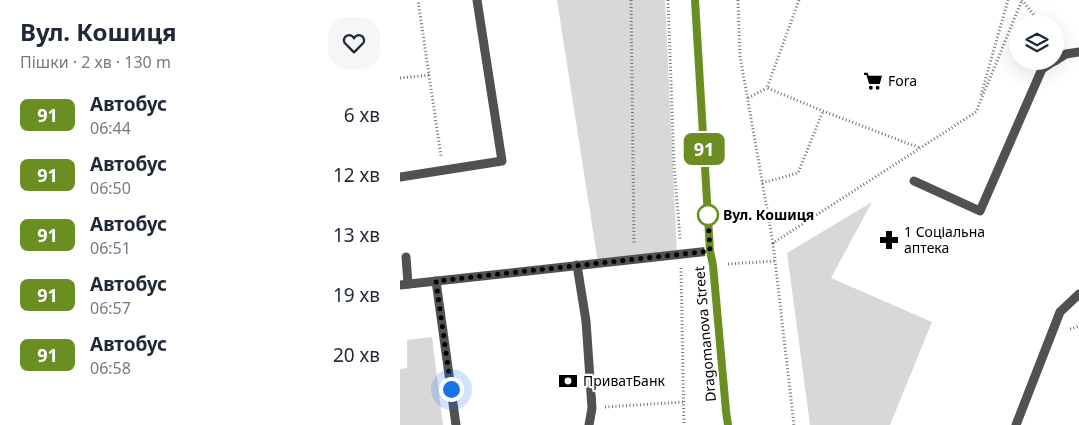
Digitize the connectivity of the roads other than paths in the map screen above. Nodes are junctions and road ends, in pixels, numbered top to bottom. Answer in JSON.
{"nodes":[{"id":1,"x":477,"y":0,"type":"edge"},
{"id":2,"x":695,"y":0,"type":"edge"},
{"id":3,"x":1079,"y":52,"type":"edge"},
{"id":4,"x":1064,"y":55,"type":"edge"},
{"id":5,"x":1042,"y":70,"type":"edge"},
{"id":6,"x":400,"y":177,"type":"edge"},
{"id":7,"x":914,"y":181,"type":"dead end"},
{"id":8,"x":710,"y":251,"type":"junction"},
{"id":9,"x":406,"y":257,"type":"dead end"},
{"id":10,"x":577,"y":265,"type":"junction"},
{"id":11,"x":436,"y":281,"type":"junction"},
{"id":12,"x":404,"y":284,"type":"edge"},
{"id":13,"x":1079,"y":294,"type":"edge"},
{"id":14,"x":456,"y":425,"type":"edge"},
{"id":15,"x":588,"y":425,"type":"edge"},
{"id":16,"x":728,"y":425,"type":"edge"},
{"id":17,"x":1016,"y":425,"type":"edge"}],
"edges":[{"from":1,"to":6,"type":"lane"},
{"from":2,"to":8,"type":"street","name":"Dragomanova Street"},
{"from":3,"to":4,"type":"lane"},
{"from":5,"to":7,"type":"lane"},
{"from":8,"to":10,"type":"lane"},
{"from":8,"to":16,"type":"street","name":"Dragomanova Street"},
{"from":9,"to":12,"type":"lane"},
{"from":10,"to":11,"type":"lane"},
{"from":10,"to":15,"type":"lane"},
{"from":11,"to":12,"type":"lane"},
{"from":11,"to":14,"type":"lane"},
{"from":13,"to":17,"type":"lane"}]}
